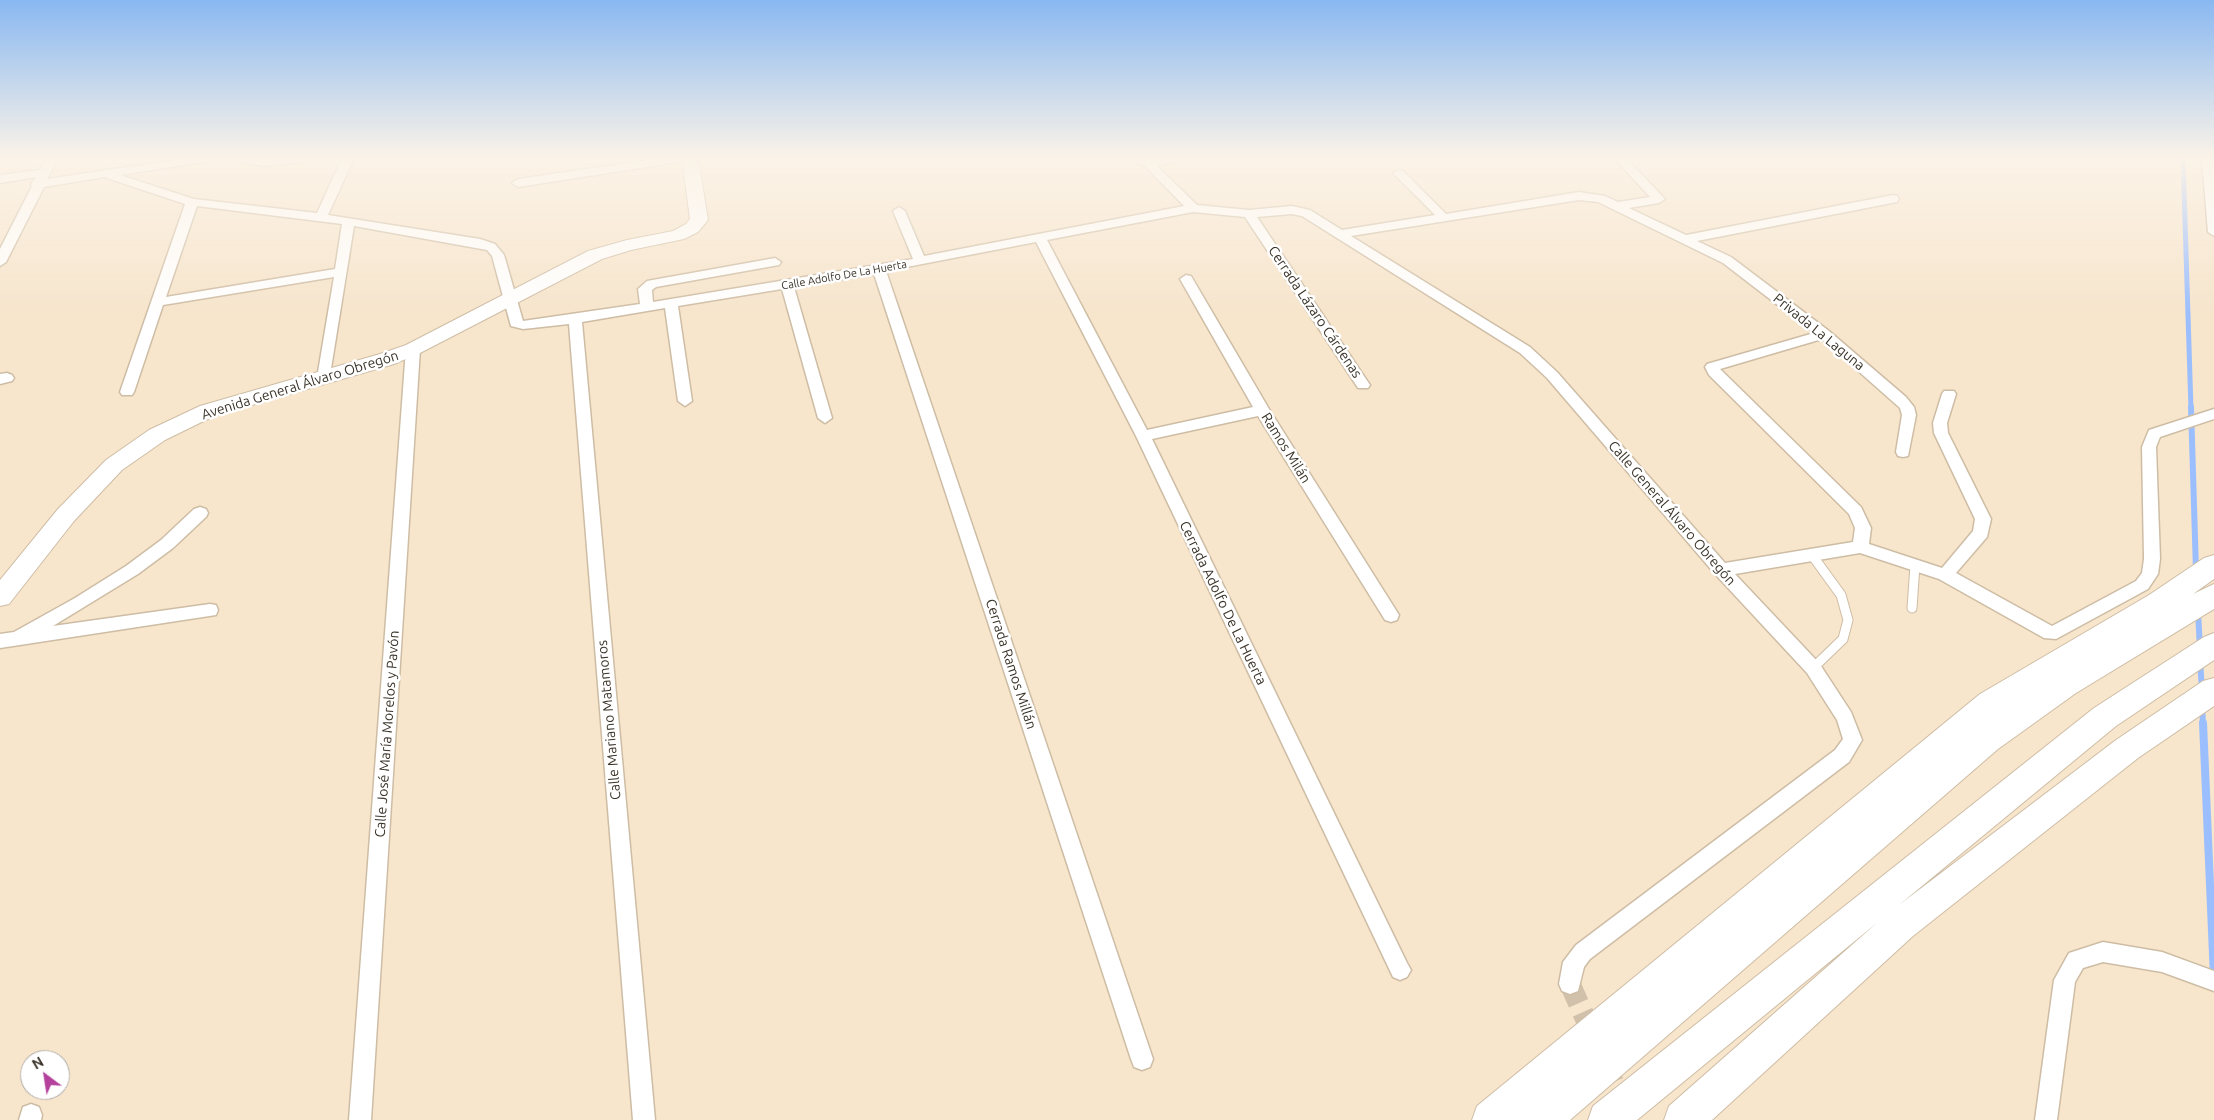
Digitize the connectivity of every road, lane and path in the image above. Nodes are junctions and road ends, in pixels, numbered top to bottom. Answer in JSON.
{"nodes":[{"id":1,"x":25,"y":210,"type":"edge"},
{"id":2,"x":189,"y":210,"type":"edge"},
{"id":3,"x":263,"y":210,"type":"edge"},
{"id":4,"x":324,"y":210,"type":"edge"},
{"id":5,"x":698,"y":210,"type":"edge"},
{"id":6,"x":1181,"y":210,"type":"edge"},
{"id":7,"x":1207,"y":210,"type":"edge"},
{"id":8,"x":1297,"y":210,"type":"edge"},
{"id":9,"x":1300,"y":210,"type":"edge"},
{"id":10,"x":1436,"y":210,"type":"edge"},
{"id":11,"x":1491,"y":210,"type":"edge"},
{"id":12,"x":1627,"y":210,"type":"edge"},
{"id":13,"x":1835,"y":210,"type":"edge"},
{"id":14,"x":2213,"y":210,"type":"edge"},
{"id":15,"x":899,"y":211,"type":"dead end"},
{"id":16,"x":1250,"y":214,"type":"junction"},
{"id":17,"x":321,"y":217,"type":"junction"},
{"id":18,"x":1444,"y":218,"type":"junction"},
{"id":19,"x":349,"y":221,"type":"junction"},
{"id":20,"x":2214,"y":232,"type":"edge"},
{"id":21,"x":1341,"y":234,"type":"junction"},
{"id":22,"x":1040,"y":238,"type":"junction"},
{"id":23,"x":1687,"y":239,"type":"junction"},
{"id":24,"x":920,"y":261,"type":"junction"},
{"id":25,"x":0,"y":262,"type":"edge"},
{"id":26,"x":775,"y":262,"type":"dead end"},
{"id":27,"x":879,"y":269,"type":"junction"},
{"id":28,"x":341,"y":272,"type":"junction"},
{"id":29,"x":1186,"y":279,"type":"dead end"},
{"id":30,"x":786,"y":284,"type":"junction"},
{"id":31,"x":510,"y":299,"type":"junction"},
{"id":32,"x":158,"y":302,"type":"junction"},
{"id":33,"x":671,"y":304,"type":"junction"},
{"id":34,"x":647,"y":307,"type":"junction"},
{"id":35,"x":575,"y":319,"type":"junction"},
{"id":36,"x":1824,"y":334,"type":"junction"},
{"id":37,"x":413,"y":349,"type":"junction"},
{"id":38,"x":324,"y":378,"type":"junction"},
{"id":39,"x":1363,"y":384,"type":"dead end"},
{"id":40,"x":126,"y":392,"type":"dead end"},
{"id":41,"x":1948,"y":394,"type":"dead end"},
{"id":42,"x":685,"y":401,"type":"dead end"},
{"id":43,"x":1262,"y":410,"type":"junction"},
{"id":44,"x":2214,"y":414,"type":"edge"},
{"id":45,"x":825,"y":418,"type":"dead end"},
{"id":46,"x":2154,"y":434,"type":"joint"},
{"id":47,"x":1143,"y":436,"type":"junction"},
{"id":48,"x":1903,"y":452,"type":"dead end"},
{"id":49,"x":200,"y":512,"type":"dead end"},
{"id":50,"x":1860,"y":547,"type":"junction"},
{"id":51,"x":1812,"y":555,"type":"junction"},
{"id":52,"x":2214,"y":565,"type":"edge"},
{"id":53,"x":1915,"y":566,"type":"junction"},
{"id":54,"x":1721,"y":570,"type":"junction"},
{"id":55,"x":1944,"y":575,"type":"junction"},
{"id":56,"x":2214,"y":594,"type":"edge"},
{"id":57,"x":0,"y":597,"type":"edge"},
{"id":58,"x":1912,"y":608,"type":"dead end"},
{"id":59,"x":210,"y":610,"type":"dead end"},
{"id":60,"x":1391,"y":615,"type":"dead end"},
{"id":61,"x":20,"y":637,"type":"junction"},
{"id":62,"x":0,"y":641,"type":"edge"},
{"id":63,"x":2214,"y":645,"type":"edge"},
{"id":64,"x":1813,"y":668,"type":"junction"},
{"id":65,"x":2214,"y":690,"type":"edge"},
{"id":66,"x":1400,"y":970,"type":"dead end"},
{"id":67,"x":2214,"y":981,"type":"edge"},
{"id":68,"x":1570,"y":984,"type":"tunnel mouth"},
{"id":69,"x":1142,"y":1059,"type":"dead end"},
{"id":70,"x":360,"y":1120,"type":"edge"},
{"id":71,"x":644,"y":1120,"type":"edge"},
{"id":72,"x":1491,"y":1120,"type":"edge"},
{"id":73,"x":1540,"y":1120,"type":"edge"},
{"id":74,"x":1607,"y":1120,"type":"edge"},
{"id":75,"x":1683,"y":1120,"type":"edge"},
{"id":76,"x":2046,"y":1120,"type":"edge"}],
"edges":[{"from":1,"to":25,"type":"street"},
{"from":2,"to":32,"type":"street"},
{"from":3,"to":17,"type":"street"},
{"from":4,"to":17,"type":"street"},
{"from":5,"to":31,"type":"main road","name":"Avenida General Álvaro Obregón"},
{"from":6,"to":22,"type":"street","name":"Calle Adolfo De La Huerta"},
{"from":7,"to":16,"type":"street","name":"Calle General Álvaro Obregón"},
{"from":8,"to":16,"type":"street","name":"Calle General Álvaro Obregón"},
{"from":9,"to":21,"type":"street","name":"Calle General Álvaro Obregón"},
{"from":10,"to":18,"type":"street"},
{"from":11,"to":18,"type":"street","name":"Privada La Laguna"},
{"from":12,"to":23,"type":"street","name":"Privada La Laguna"},
{"from":13,"to":23,"type":"street"},
{"from":14,"to":20,"type":"street"},
{"from":15,"to":24,"type":"street"},
{"from":16,"to":39,"type":"street","name":"Cerrada Lázaro Cárdenas"},
{"from":17,"to":19,"type":"street"},
{"from":18,"to":21,"type":"street","name":"Privada La Laguna"},
{"from":19,"to":28,"type":"street"},
{"from":19,"to":31,"type":"street"},
{"from":21,"to":54,"type":"street","name":"Calle General Álvaro Obregón"},
{"from":22,"to":24,"type":"street","name":"Calle Adolfo De La Huerta"},
{"from":22,"to":47,"type":"street","name":"Cerrada Adolfo De La Huerta"},
{"from":23,"to":36,"type":"street","name":"Privada La Laguna"},
{"from":24,"to":27,"type":"street","name":"Calle Adolfo De La Huerta"},
{"from":26,"to":34,"type":"street"},
{"from":27,"to":30,"type":"street","name":"Calle Adolfo De La Huerta"},
{"from":27,"to":69,"type":"street","name":"Cerrada Ramos Millán"},
{"from":28,"to":32,"type":"street"},
{"from":28,"to":38,"type":"street"},
{"from":29,"to":43,"type":"street","name":"Ramos Milán"},
{"from":30,"to":33,"type":"street","name":"Calle Adolfo De La Huerta"},
{"from":30,"to":45,"type":"street"},
{"from":31,"to":35,"type":"street","name":"Calle Adolfo De La Huerta"},
{"from":31,"to":37,"type":"main road","name":"Avenida General Álvaro Obregón"},
{"from":32,"to":40,"type":"street"},
{"from":33,"to":34,"type":"street","name":"Calle Adolfo De La Huerta"},
{"from":33,"to":42,"type":"street"},
{"from":34,"to":35,"type":"street","name":"Calle Adolfo De La Huerta"},
{"from":35,"to":71,"type":"street","name":"Calle Mariano Matamoros"},
{"from":36,"to":48,"type":"street","name":"Privada La Laguna"},
{"from":36,"to":50,"type":"street"},
{"from":37,"to":38,"type":"main road","name":"Avenida General Álvaro Obregón"},
{"from":37,"to":70,"type":"street","name":"Calle José María Morelos y Pavón"},
{"from":38,"to":57,"type":"main road","name":"Avenida General Álvaro Obregón"},
{"from":41,"to":55,"type":"street"},
{"from":43,"to":47,"type":"street"},
{"from":43,"to":60,"type":"street","name":"Ramos Milán"},
{"from":44,"to":46,"type":"street"},
{"from":46,"to":55,"type":"street"},
{"from":47,"to":66,"type":"street","name":"Cerrada Adolfo De La Huerta"},
{"from":49,"to":61,"type":"street"},
{"from":50,"to":51,"type":"street"},
{"from":50,"to":53,"type":"street"},
{"from":51,"to":54,"type":"street"},
{"from":51,"to":64,"type":"lane"},
{"from":52,"to":72,"type":"highway"},
{"from":53,"to":55,"type":"street"},
{"from":53,"to":58,"type":"lane"},
{"from":54,"to":64,"type":"street","name":"Calle General Álvaro Obregón"},
{"from":56,"to":73,"type":"highway"},
{"from":59,"to":61,"type":"street"},
{"from":61,"to":62,"type":"street"},
{"from":63,"to":74,"type":"highway"},
{"from":64,"to":68,"type":"street","name":"Calle General Álvaro Obregón"},
{"from":65,"to":75,"type":"highway"},
{"from":67,"to":76,"type":"street"}]}
